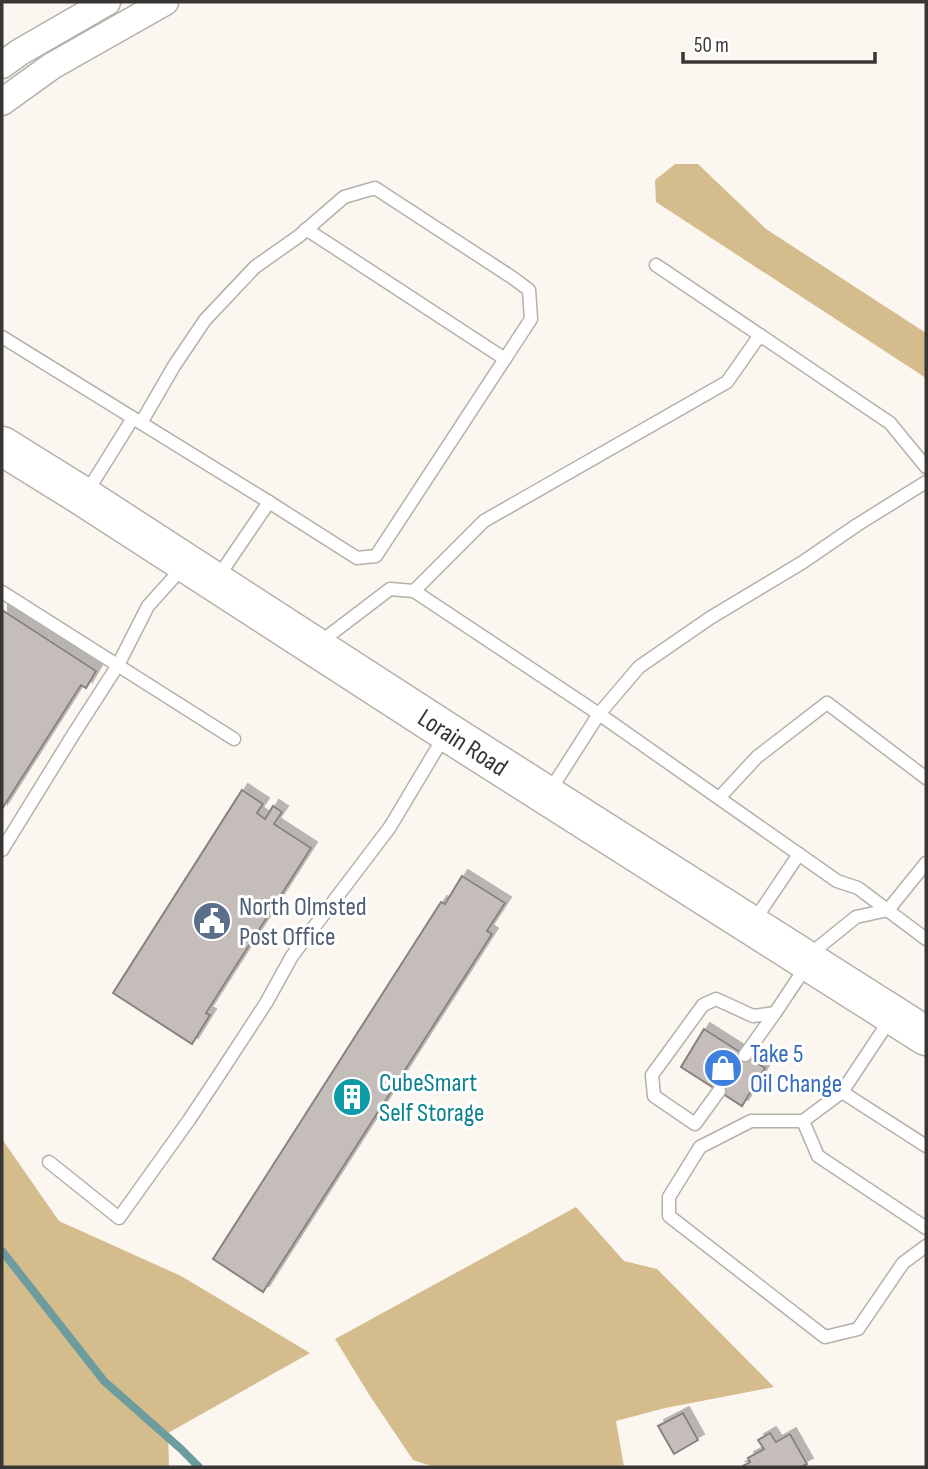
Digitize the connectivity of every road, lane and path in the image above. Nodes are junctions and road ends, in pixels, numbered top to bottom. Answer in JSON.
{"nodes":[{"id":1,"x":107,"y":2,"type":"edge"},
{"id":2,"x":165,"y":2,"type":"edge"},
{"id":3,"x":42,"y":39,"type":"junction"},
{"id":4,"x":56,"y":64,"type":"junction"},
{"id":5,"x":2,"y":65,"type":"edge"},
{"id":6,"x":2,"y":102,"type":"edge"},
{"id":7,"x":306,"y":229,"type":"junction"},
{"id":8,"x":656,"y":265,"type":"dead end"},
{"id":9,"x":760,"y":335,"type":"junction"},
{"id":10,"x":2,"y":337,"type":"edge"},
{"id":11,"x":505,"y":359,"type":"junction"},
{"id":12,"x":137,"y":421,"type":"junction"},
{"id":13,"x":2,"y":447,"type":"edge"},
{"id":14,"x":926,"y":467,"type":"edge"},
{"id":15,"x":926,"y":482,"type":"edge"},
{"id":16,"x":84,"y":497,"type":"junction"},
{"id":17,"x":269,"y":502,"type":"junction"},
{"id":18,"x":200,"y":573,"type":"junction"},
{"id":19,"x":414,"y":591,"type":"junction"},
{"id":20,"x":2,"y":592,"type":"edge"},
{"id":21,"x":314,"y":646,"type":"junction"},
{"id":22,"x":118,"y":665,"type":"junction"},
{"id":23,"x":599,"y":714,"type":"junction"},
{"id":24,"x":447,"y":732,"type":"junction"},
{"id":25,"x":234,"y":738,"type":"dead end"},
{"id":26,"x":926,"y":778,"type":"edge"},
{"id":27,"x":547,"y":795,"type":"junction"},
{"id":28,"x":719,"y":798,"type":"junction"},
{"id":29,"x":2,"y":850,"type":"edge"},
{"id":30,"x":799,"y":854,"type":"junction"},
{"id":31,"x":926,"y":863,"type":"edge"},
{"id":32,"x":888,"y":910,"type":"junction"},
{"id":33,"x":752,"y":925,"type":"junction"},
{"id":34,"x":926,"y":939,"type":"edge"},
{"id":35,"x":807,"y":960,"type":"junction"},
{"id":36,"x":775,"y":1013,"type":"junction"},
{"id":37,"x":894,"y":1015,"type":"junction"},
{"id":38,"x":926,"y":1036,"type":"edge"},
{"id":39,"x":745,"y":1055,"type":"dead end"},
{"id":40,"x":719,"y":1091,"type":"dead end"},
{"id":41,"x":842,"y":1092,"type":"junction"},
{"id":42,"x":803,"y":1121,"type":"junction"},
{"id":43,"x":926,"y":1146,"type":"edge"},
{"id":44,"x":49,"y":1162,"type":"dead end"},
{"id":45,"x":926,"y":1228,"type":"edge"},
{"id":46,"x":926,"y":1246,"type":"edge"}],
"edges":[{"from":1,"to":3,"type":"street"},
{"from":2,"to":4,"type":"street"},
{"from":3,"to":4,"type":"street"},
{"from":3,"to":5,"type":"street"},
{"from":4,"to":6,"type":"street"},
{"from":7,"to":11,"type":"lane"},
{"from":7,"to":11,"type":"lane"},
{"from":7,"to":12,"type":"lane"},
{"from":8,"to":9,"type":"lane"},
{"from":9,"to":14,"type":"lane"},
{"from":9,"to":19,"type":"lane"},
{"from":10,"to":12,"type":"lane"},
{"from":11,"to":17,"type":"lane"},
{"from":12,"to":16,"type":"lane"},
{"from":12,"to":17,"type":"lane"},
{"from":13,"to":16,"type":"main road","name":"Lorain Road"},
{"from":15,"to":23,"type":"lane"},
{"from":16,"to":18,"type":"main road","name":"Lorain Road"},
{"from":17,"to":18,"type":"lane"},
{"from":18,"to":21,"type":"main road","name":"Lorain Road"},
{"from":18,"to":22,"type":"lane"},
{"from":19,"to":21,"type":"lane"},
{"from":19,"to":23,"type":"lane"},
{"from":20,"to":22,"type":"lane"},
{"from":21,"to":24,"type":"main road","name":"Lorain Road"},
{"from":22,"to":25,"type":"lane"},
{"from":22,"to":29,"type":"lane"},
{"from":23,"to":27,"type":"lane"},
{"from":23,"to":28,"type":"lane"},
{"from":24,"to":27,"type":"main road","name":"Lorain Road"},
{"from":24,"to":44,"type":"lane"},
{"from":26,"to":28,"type":"lane"},
{"from":27,"to":33,"type":"main road","name":"Lorain Road"},
{"from":28,"to":30,"type":"lane"},
{"from":30,"to":32,"type":"lane"},
{"from":30,"to":33,"type":"lane"},
{"from":31,"to":32,"type":"lane"},
{"from":32,"to":34,"type":"lane"},
{"from":32,"to":35,"type":"lane"},
{"from":33,"to":35,"type":"main road","name":"Lorain Road"},
{"from":35,"to":36,"type":"lane"},
{"from":35,"to":37,"type":"main road","name":"Lorain Road"},
{"from":36,"to":39,"type":"lane"},
{"from":36,"to":40,"type":"lane"},
{"from":37,"to":38,"type":"main road","name":"Lorain Road"},
{"from":37,"to":41,"type":"lane"},
{"from":41,"to":42,"type":"lane"},
{"from":41,"to":43,"type":"lane"},
{"from":42,"to":45,"type":"lane"},
{"from":42,"to":46,"type":"lane"}]}
